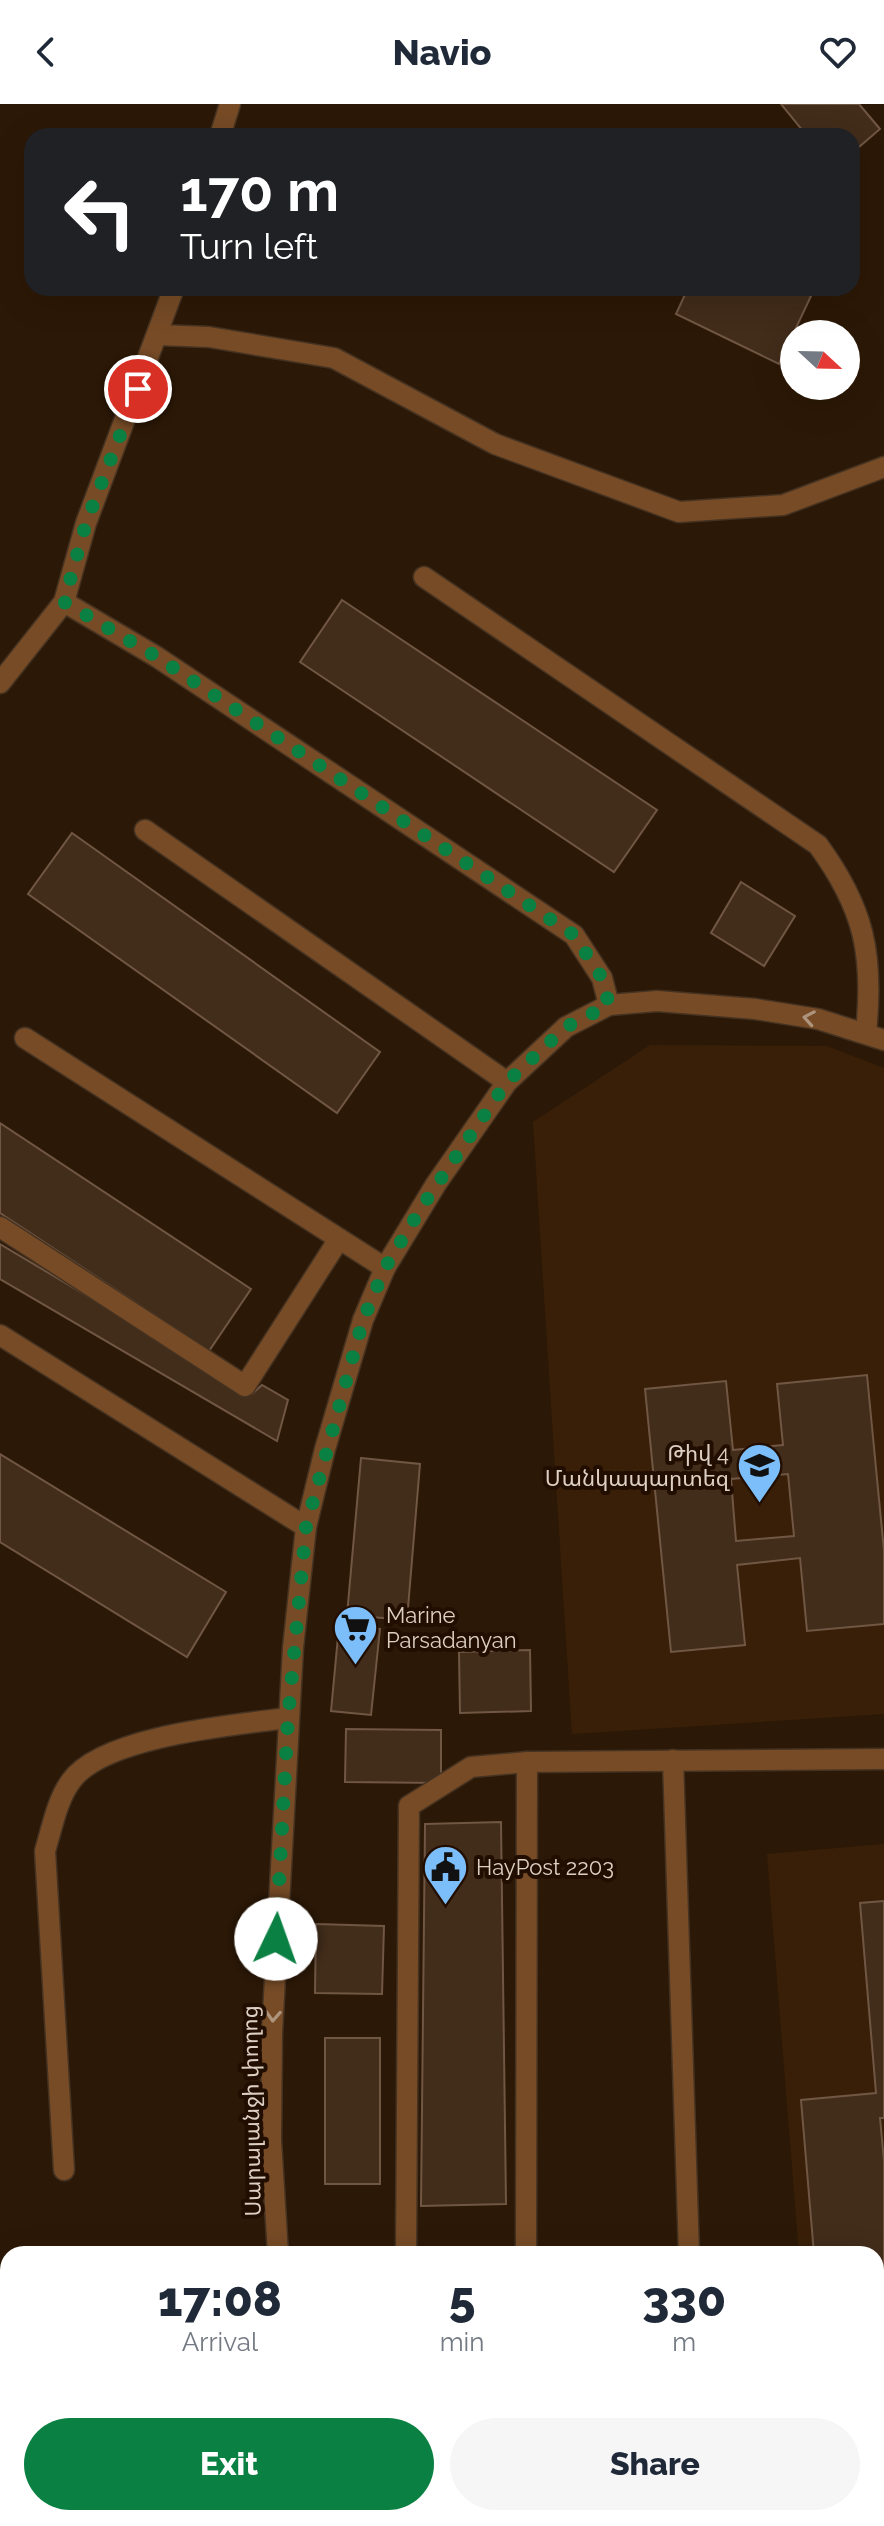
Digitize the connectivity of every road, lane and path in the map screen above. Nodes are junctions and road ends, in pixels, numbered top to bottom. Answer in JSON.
{"nodes":[{"id":1,"x":230,"y":104,"type":"edge"},
{"id":2,"x":222,"y":128,"type":"edge"},
{"id":3,"x":171,"y":296,"type":"edge"},
{"id":4,"x":159,"y":335,"type":"junction"},
{"id":5,"x":884,"y":467,"type":"edge"},
{"id":6,"x":424,"y":577,"type":"dead end"},
{"id":7,"x":64,"y":602,"type":"junction"},
{"id":8,"x":0,"y":683,"type":"edge"},
{"id":9,"x":145,"y":830,"type":"dead end"},
{"id":10,"x":609,"y":1005,"type":"junction"},
{"id":11,"x":875,"y":1036,"type":"edge"},
{"id":12,"x":25,"y":1038,"type":"dead end"},
{"id":13,"x":507,"y":1082,"type":"junction"},
{"id":14,"x":0,"y":1227,"type":"edge"},
{"id":15,"x":339,"y":1239,"type":"junction"},
{"id":16,"x":385,"y":1268,"type":"junction"},
{"id":17,"x":0,"y":1335,"type":"edge"},
{"id":18,"x":306,"y":1527,"type":"junction"},
{"id":19,"x":288,"y":1718,"type":"junction"},
{"id":20,"x":884,"y":1759,"type":"edge"},
{"id":21,"x":673,"y":1760,"type":"junction"},
{"id":22,"x":527,"y":1762,"type":"junction"},
{"id":23,"x":64,"y":2170,"type":"dead end"},
{"id":24,"x":278,"y":2246,"type":"edge"},
{"id":25,"x":406,"y":2246,"type":"edge"},
{"id":26,"x":526,"y":2246,"type":"edge"},
{"id":27,"x":689,"y":2246,"type":"edge"}],
"edges":[{"from":1,"to":2,"type":"street"},
{"from":3,"to":4,"type":"street"},
{"from":4,"to":5,"type":"street"},
{"from":4,"to":7,"type":"street"},
{"from":6,"to":11,"type":"street"},
{"from":7,"to":8,"type":"street"},
{"from":7,"to":10,"type":"street"},
{"from":9,"to":13,"type":"street"},
{"from":11,"to":10,"type":"street","name":"Սարալանջի փողոց","one_way":true},
{"from":10,"to":13,"type":"street","name":"Սարալանջի փողոց"},
{"from":12,"to":15,"type":"street"},
{"from":13,"to":16,"type":"street","name":"Սարալանջի փողոց"},
{"from":14,"to":15,"type":"street"},
{"from":15,"to":16,"type":"street"},
{"from":16,"to":18,"type":"street","name":"Սարալանջի փողոց"},
{"from":17,"to":18,"type":"street"},
{"from":18,"to":19,"type":"street","name":"Սարալանջի փողոց"},
{"from":19,"to":23,"type":"street"},
{"from":19,"to":24,"type":"street","name":"Սարալանջի փողոց","one_way":true},
{"from":20,"to":21,"type":"street"},
{"from":21,"to":22,"type":"street"},
{"from":21,"to":27,"type":"street"},
{"from":22,"to":25,"type":"street"},
{"from":22,"to":26,"type":"street"}]}
